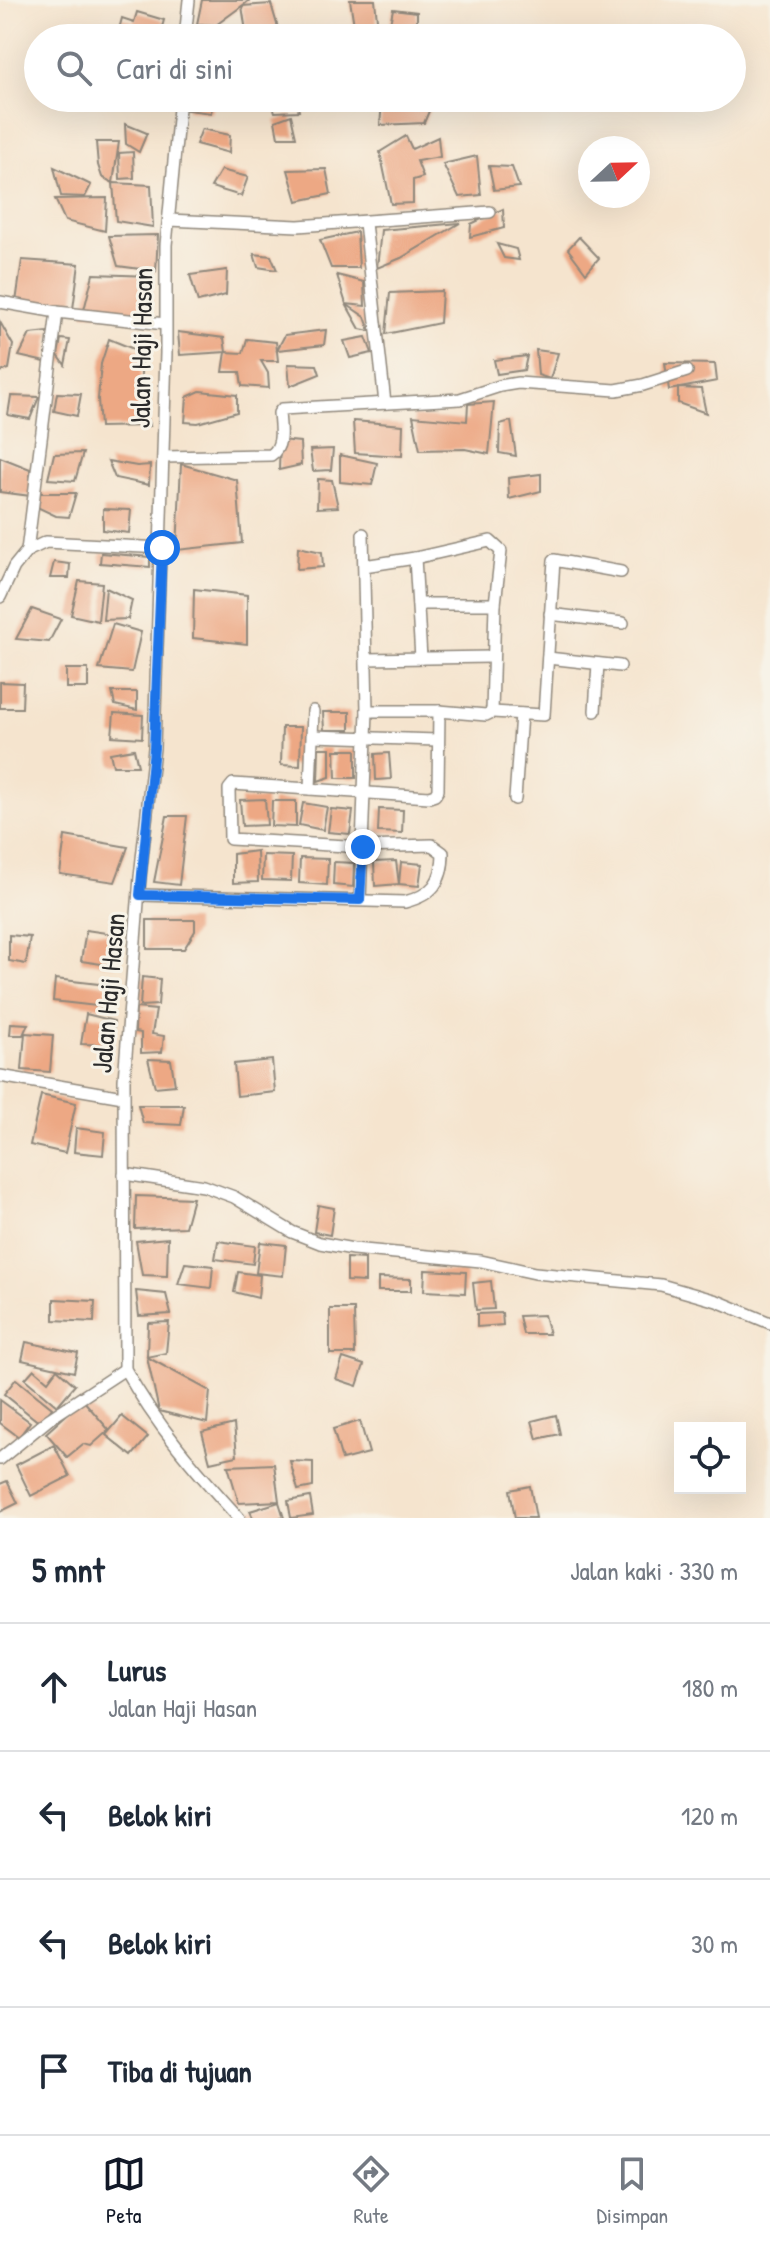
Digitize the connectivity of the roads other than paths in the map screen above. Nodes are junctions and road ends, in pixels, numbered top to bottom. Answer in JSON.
{"nodes":[{"id":1,"x":189,"y":0,"type":"edge"},
{"id":2,"x":186,"y":24,"type":"edge"},
{"id":3,"x":179,"y":112,"type":"edge"},
{"id":4,"x":490,"y":212,"type":"dead end"},
{"id":5,"x":169,"y":220,"type":"junction"},
{"id":6,"x":365,"y":223,"type":"junction"},
{"id":7,"x":0,"y":302,"type":"edge"},
{"id":8,"x":57,"y":312,"type":"junction"},
{"id":9,"x":165,"y":324,"type":"junction"},
{"id":10,"x":687,"y":371,"type":"dead end"},
{"id":11,"x":385,"y":403,"type":"junction"},
{"id":12,"x":164,"y":457,"type":"junction"},
{"id":13,"x":363,"y":534,"type":"dead end"},
{"id":14,"x":162,"y":548,"type":"junction"},
{"id":15,"x":27,"y":551,"type":"junction"},
{"id":16,"x":415,"y":558,"type":"junction"},
{"id":17,"x":364,"y":566,"type":"junction"},
{"id":18,"x":621,"y":572,"type":"dead end"},
{"id":19,"x":0,"y":597,"type":"edge"},
{"id":20,"x":418,"y":604,"type":"junction"},
{"id":21,"x":495,"y":604,"type":"junction"},
{"id":22,"x":550,"y":614,"type":"junction"},
{"id":23,"x":623,"y":623,"type":"dead end"},
{"id":24,"x":492,"y":657,"type":"junction"},
{"id":25,"x":421,"y":658,"type":"junction"},
{"id":26,"x":548,"y":658,"type":"junction"},
{"id":27,"x":366,"y":659,"type":"junction"},
{"id":28,"x":598,"y":664,"type":"junction"},
{"id":29,"x":620,"y":666,"type":"dead end"},
{"id":30,"x":313,"y":711,"type":"dead end"},
{"id":31,"x":367,"y":711,"type":"junction"},
{"id":32,"x":439,"y":711,"type":"junction"},
{"id":33,"x":595,"y":711,"type":"dead end"},
{"id":34,"x":492,"y":712,"type":"junction"},
{"id":35,"x":521,"y":714,"type":"junction"},
{"id":36,"x":313,"y":736,"type":"junction"},
{"id":37,"x":368,"y":738,"type":"junction"},
{"id":38,"x":437,"y":740,"type":"junction"},
{"id":39,"x":310,"y":789,"type":"junction"},
{"id":40,"x":364,"y":792,"type":"junction"},
{"id":41,"x":515,"y":799,"type":"dead end"},
{"id":42,"x":363,"y":847,"type":"junction"},
{"id":43,"x":140,"y":895,"type":"junction"},
{"id":44,"x":360,"y":900,"type":"junction"},
{"id":45,"x":0,"y":1076,"type":"edge"},
{"id":46,"x":123,"y":1097,"type":"junction"},
{"id":47,"x":124,"y":1174,"type":"junction"},
{"id":48,"x":770,"y":1323,"type":"edge"},
{"id":49,"x":125,"y":1369,"type":"junction"},
{"id":50,"x":0,"y":1459,"type":"edge"},
{"id":51,"x":239,"y":1518,"type":"edge"}],
"edges":[{"from":1,"to":2,"type":"street"},
{"from":3,"to":5,"type":"street","name":"Jalan Haji Hasan"},
{"from":4,"to":6,"type":"street"},
{"from":5,"to":6,"type":"street"},
{"from":5,"to":9,"type":"street","name":"Jalan Haji Hasan"},
{"from":6,"to":11,"type":"street"},
{"from":7,"to":8,"type":"street"},
{"from":8,"to":9,"type":"street"},
{"from":8,"to":15,"type":"street"},
{"from":9,"to":12,"type":"street","name":"Jalan Haji Hasan"},
{"from":10,"to":11,"type":"street"},
{"from":11,"to":12,"type":"street"},
{"from":12,"to":14,"type":"street","name":"Jalan Haji Hasan"},
{"from":13,"to":17,"type":"street"},
{"from":14,"to":15,"type":"street"},
{"from":14,"to":43,"type":"street","name":"Jalan Haji Hasan"},
{"from":15,"to":19,"type":"street"},
{"from":16,"to":17,"type":"street"},
{"from":16,"to":20,"type":"street"},
{"from":16,"to":21,"type":"street"},
{"from":17,"to":27,"type":"street"},
{"from":18,"to":22,"type":"street"},
{"from":20,"to":21,"type":"street"},
{"from":20,"to":25,"type":"street"},
{"from":21,"to":24,"type":"street"},
{"from":22,"to":23,"type":"street"},
{"from":22,"to":26,"type":"street"},
{"from":24,"to":25,"type":"street"},
{"from":24,"to":34,"type":"street"},
{"from":25,"to":27,"type":"street"},
{"from":26,"to":28,"type":"street"},
{"from":26,"to":35,"type":"street"},
{"from":27,"to":31,"type":"street"},
{"from":28,"to":29,"type":"street"},
{"from":28,"to":33,"type":"street"},
{"from":30,"to":36,"type":"street"},
{"from":31,"to":32,"type":"street"},
{"from":31,"to":37,"type":"street"},
{"from":32,"to":34,"type":"street"},
{"from":32,"to":38,"type":"street"},
{"from":34,"to":35,"type":"street"},
{"from":35,"to":41,"type":"street"},
{"from":36,"to":37,"type":"street"},
{"from":36,"to":39,"type":"street"},
{"from":37,"to":38,"type":"street"},
{"from":37,"to":40,"type":"street"},
{"from":38,"to":40,"type":"street"},
{"from":39,"to":40,"type":"street"},
{"from":39,"to":42,"type":"street"},
{"from":40,"to":42,"type":"street"},
{"from":42,"to":44,"type":"street"},
{"from":42,"to":44,"type":"street"},
{"from":43,"to":44,"type":"street"},
{"from":43,"to":46,"type":"street","name":"Jalan Haji Hasan"},
{"from":45,"to":46,"type":"street"},
{"from":46,"to":47,"type":"street","name":"Jalan Haji Hasan"},
{"from":47,"to":48,"type":"street"},
{"from":47,"to":49,"type":"street","name":"Jalan Haji Hasan"},
{"from":49,"to":50,"type":"street"},
{"from":49,"to":51,"type":"street","name":"Jalan Haji Hasan"}]}
